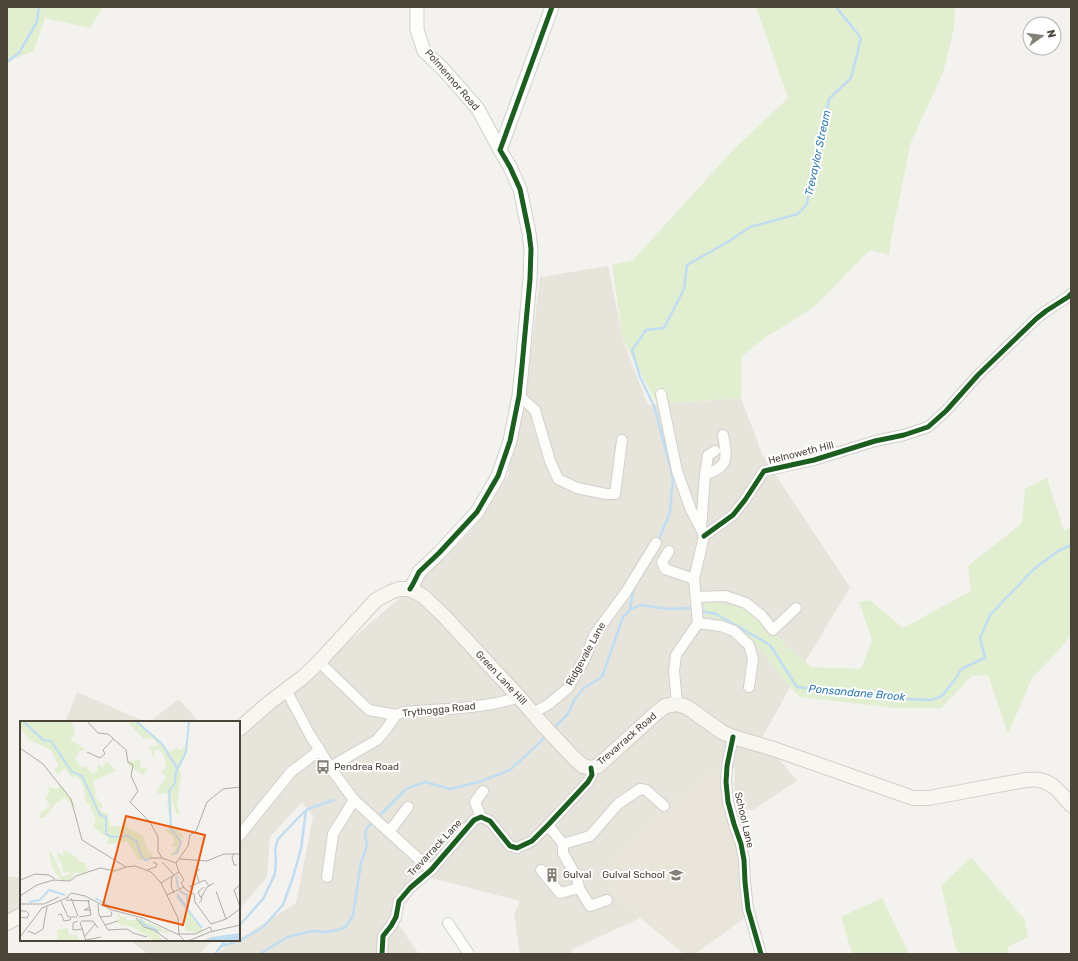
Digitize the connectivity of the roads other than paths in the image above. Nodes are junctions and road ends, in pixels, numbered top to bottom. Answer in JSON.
{"nodes":[{"id":1,"x":417,"y":7,"type":"edge"},
{"id":2,"x":552,"y":7,"type":"edge"},
{"id":3,"x":500,"y":150,"type":"junction"},
{"id":4,"x":1071,"y":294,"type":"edge"},
{"id":5,"x":661,"y":394,"type":"dead end"},
{"id":6,"x":519,"y":396,"type":"junction"},
{"id":7,"x":723,"y":435,"type":"dead end"},
{"id":8,"x":622,"y":440,"type":"dead end"},
{"id":9,"x":716,"y":451,"type":"dead end"},
{"id":10,"x":705,"y":474,"type":"junction"},
{"id":11,"x":703,"y":532,"type":"junction"},
{"id":12,"x":656,"y":544,"type":"dead end"},
{"id":13,"x":669,"y":550,"type":"dead end"},
{"id":14,"x":694,"y":579,"type":"junction"},
{"id":15,"x":410,"y":588,"type":"junction"},
{"id":16,"x":696,"y":601,"type":"junction"},
{"id":17,"x":796,"y":608,"type":"dead end"},
{"id":18,"x":698,"y":621,"type":"junction"},
{"id":19,"x":319,"y":662,"type":"junction"},
{"id":20,"x":749,"y":688,"type":"dead end"},
{"id":21,"x":286,"y":690,"type":"junction"},
{"id":22,"x":519,"y":697,"type":"junction"},
{"id":23,"x":677,"y":704,"type":"junction"},
{"id":24,"x":533,"y":713,"type":"junction"},
{"id":25,"x":396,"y":715,"type":"junction"},
{"id":26,"x":240,"y":728,"type":"edge"},
{"id":27,"x":733,"y":737,"type":"junction"},
{"id":28,"x":320,"y":750,"type":"junction"},
{"id":29,"x":330,"y":767,"type":"junction"},
{"id":30,"x":591,"y":768,"type":"junction"},
{"id":31,"x":483,"y":791,"type":"dead end"},
{"id":32,"x":354,"y":800,"type":"junction"},
{"id":33,"x":1071,"y":805,"type":"edge"},
{"id":34,"x":664,"y":806,"type":"dead end"},
{"id":35,"x":408,"y":807,"type":"dead end"},
{"id":36,"x":481,"y":817,"type":"junction"},
{"id":37,"x":548,"y":825,"type":"junction"},
{"id":38,"x":389,"y":832,"type":"junction"},
{"id":39,"x":240,"y":835,"type":"edge"},
{"id":40,"x":563,"y":844,"type":"junction"},
{"id":41,"x":431,"y":870,"type":"junction"},
{"id":42,"x":541,"y":870,"type":"dead end"},
{"id":43,"x":327,"y":877,"type":"dead end"},
{"id":44,"x":579,"y":888,"type":"junction"},
{"id":45,"x":607,"y":900,"type":"dead end"},
{"id":46,"x":20,"y":916,"type":"edge"},
{"id":47,"x":7,"y":923,"type":"edge"},
{"id":48,"x":448,"y":923,"type":"dead end"},
{"id":49,"x":382,"y":954,"type":"edge"},
{"id":50,"x":469,"y":954,"type":"edge"},
{"id":51,"x":761,"y":954,"type":"edge"}],
"edges":[{"from":1,"to":3,"type":"street","name":"Polmennor Road"},
{"from":2,"to":3,"type":"street"},
{"from":3,"to":6,"type":"street","name":"Polmennor Road"},
{"from":4,"to":11,"type":"street","name":"Helnoweth Hill"},
{"from":5,"to":11,"type":"street"},
{"from":6,"to":8,"type":"street"},
{"from":6,"to":15,"type":"street","name":"Polmennor Road"},
{"from":7,"to":10,"type":"street"},
{"from":9,"to":10,"type":"street"},
{"from":10,"to":11,"type":"street"},
{"from":11,"to":14,"type":"street"},
{"from":12,"to":24,"type":"street","name":"Ridgevale Lane"},
{"from":13,"to":14,"type":"street"},
{"from":14,"to":16,"type":"street"},
{"from":15,"to":19,"type":"main road"},
{"from":15,"to":22,"type":"main road","name":"Green Lane Hill"},
{"from":16,"to":17,"type":"street"},
{"from":16,"to":18,"type":"street"},
{"from":18,"to":20,"type":"street"},
{"from":18,"to":23,"type":"street"},
{"from":19,"to":21,"type":"main road"},
{"from":19,"to":25,"type":"street"},
{"from":21,"to":26,"type":"main road"},
{"from":21,"to":28,"type":"street"},
{"from":22,"to":24,"type":"main road","name":"Green Lane Hill"},
{"from":22,"to":25,"type":"street","name":"Trythogga Road"},
{"from":23,"to":27,"type":"main road"},
{"from":23,"to":30,"type":"main road","name":"Trevarrack Road"},
{"from":24,"to":30,"type":"main road","name":"Green Lane Hill"},
{"from":25,"to":29,"type":"street","name":"Trythogga Road"},
{"from":27,"to":33,"type":"main road"},
{"from":27,"to":51,"type":"street","name":"School Lane"},
{"from":28,"to":29,"type":"street"},
{"from":28,"to":39,"type":"street"},
{"from":29,"to":32,"type":"street"},
{"from":30,"to":37,"type":"street"},
{"from":31,"to":36,"type":"street"},
{"from":32,"to":38,"type":"street"},
{"from":32,"to":43,"type":"street"},
{"from":34,"to":40,"type":"street"},
{"from":35,"to":38,"type":"street"},
{"from":36,"to":37,"type":"street"},
{"from":36,"to":41,"type":"street","name":"Trevarrack Lane"},
{"from":37,"to":40,"type":"street"},
{"from":38,"to":41,"type":"street"},
{"from":40,"to":44,"type":"street"},
{"from":41,"to":49,"type":"street","name":"Trevarrack Lane"},
{"from":42,"to":44,"type":"street"},
{"from":44,"to":45,"type":"street"},
{"from":46,"to":47,"type":"main road"},
{"from":48,"to":50,"type":"street"}]}
